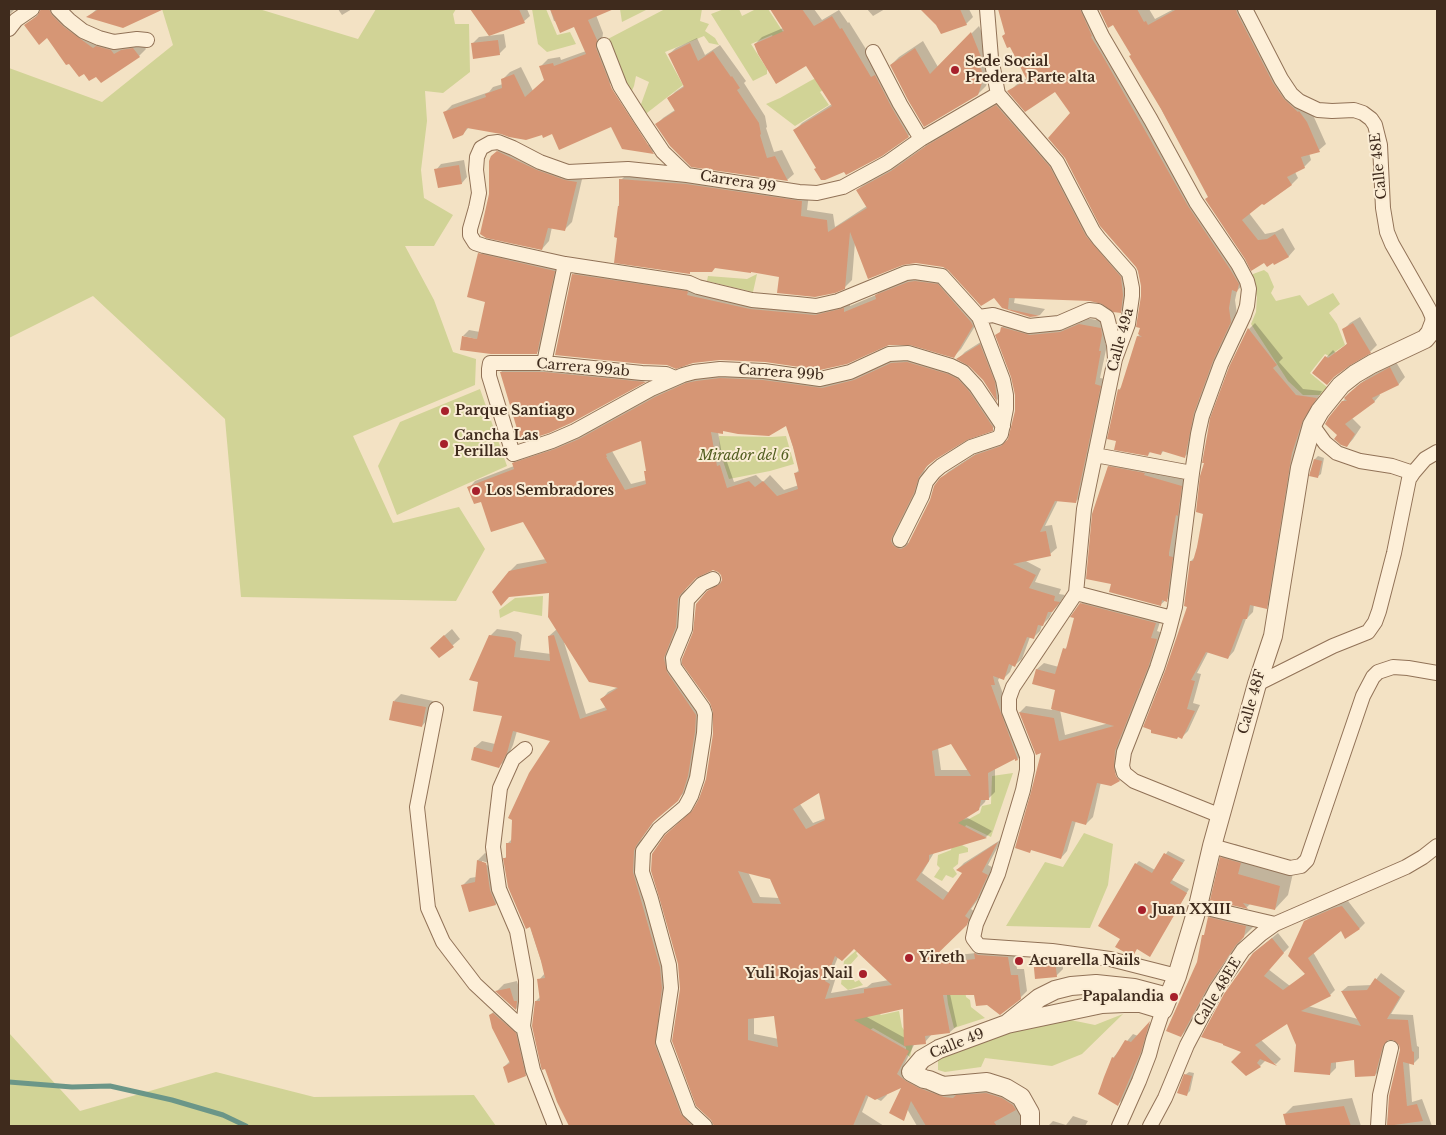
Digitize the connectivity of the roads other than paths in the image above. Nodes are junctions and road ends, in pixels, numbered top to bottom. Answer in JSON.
{"nodes":[{"id":1,"x":32,"y":9,"type":"edge"},
{"id":2,"x":58,"y":9,"type":"edge"},
{"id":3,"x":987,"y":9,"type":"edge"},
{"id":4,"x":1089,"y":9,"type":"edge"},
{"id":5,"x":1245,"y":9,"type":"edge"},
{"id":6,"x":9,"y":29,"type":"edge"},
{"id":7,"x":147,"y":40,"type":"dead end"},
{"id":8,"x":604,"y":45,"type":"dead end"},
{"id":9,"x":873,"y":52,"type":"dead end"},
{"id":10,"x":998,"y":94,"type":"junction"},
{"id":11,"x":922,"y":139,"type":"junction"},
{"id":12,"x":686,"y":175,"type":"junction"},
{"id":13,"x":565,"y":264,"type":"junction"},
{"id":14,"x":979,"y":317,"type":"junction"},
{"id":15,"x":1433,"y":325,"type":"joint"},
{"id":16,"x":1115,"y":359,"type":"junction"},
{"id":17,"x":544,"y":363,"type":"junction"},
{"id":18,"x":675,"y":378,"type":"junction"},
{"id":19,"x":1312,"y":425,"type":"junction"},
{"id":20,"x":1003,"y":426,"type":"junction"},
{"id":21,"x":1437,"y":452,"type":"edge"},
{"id":22,"x":513,"y":454,"type":"joint"},
{"id":23,"x":1095,"y":455,"type":"junction"},
{"id":24,"x":1413,"y":473,"type":"junction"},
{"id":25,"x":1192,"y":474,"type":"junction"},
{"id":26,"x":900,"y":540,"type":"dead end"},
{"id":27,"x":712,"y":579,"type":"dead end"},
{"id":28,"x":1076,"y":593,"type":"junction"},
{"id":29,"x":1172,"y":618,"type":"junction"},
{"id":30,"x":1437,"y":673,"type":"edge"},
{"id":31,"x":1257,"y":684,"type":"junction"},
{"id":32,"x":436,"y":709,"type":"dead end"},
{"id":33,"x":525,"y":749,"type":"dead end"},
{"id":34,"x":1221,"y":816,"type":"junction"},
{"id":35,"x":1212,"y":846,"type":"junction"},
{"id":36,"x":1437,"y":846,"type":"edge"},
{"id":37,"x":1198,"y":906,"type":"junction"},
{"id":38,"x":1275,"y":924,"type":"junction"},
{"id":39,"x":1177,"y":976,"type":"junction"},
{"id":40,"x":1165,"y":1003,"type":"junction"},
{"id":41,"x":1007,"y":1024,"type":"junction"},
{"id":42,"x":523,"y":1026,"type":"junction"},
{"id":43,"x":1391,"y":1048,"type":"dead end"},
{"id":44,"x":555,"y":1126,"type":"edge"},
{"id":45,"x":705,"y":1126,"type":"edge"},
{"id":46,"x":1030,"y":1126,"type":"edge"},
{"id":47,"x":1119,"y":1126,"type":"edge"},
{"id":48,"x":1150,"y":1126,"type":"edge"},
{"id":49,"x":1378,"y":1126,"type":"edge"}],
"edges":[{"from":1,"to":6,"type":"street"},
{"from":2,"to":7,"type":"street"},
{"from":3,"to":10,"type":"street","name":"Calle 49a"},
{"from":4,"to":25,"type":"street"},
{"from":5,"to":15,"type":"street","name":"Calle 48E"},
{"from":8,"to":12,"type":"street"},
{"from":9,"to":11,"type":"street"},
{"from":10,"to":11,"type":"street","name":"Carrera 99"},
{"from":10,"to":16,"type":"street","name":"Calle 49a"},
{"from":11,"to":12,"type":"street","name":"Carrera 99"},
{"from":12,"to":13,"type":"street","name":"Carrera 99"},
{"from":13,"to":14,"type":"street"},
{"from":13,"to":17,"type":"street"},
{"from":14,"to":16,"type":"street"},
{"from":14,"to":20,"type":"street"},
{"from":15,"to":19,"type":"street","name":"Calle 48F"},
{"from":16,"to":23,"type":"street","name":"Calle 49a"},
{"from":17,"to":18,"type":"street","name":"Carrera 99ab"},
{"from":17,"to":22,"type":"street","name":"Carrera 99ab"},
{"from":18,"to":20,"type":"street","name":"Carrera 99b"},
{"from":18,"to":22,"type":"street","name":"Carrera 99b"},
{"from":19,"to":24,"type":"street"},
{"from":19,"to":31,"type":"street","name":"Calle 48F"},
{"from":20,"to":26,"type":"street"},
{"from":21,"to":24,"type":"street"},
{"from":23,"to":25,"type":"street"},
{"from":23,"to":28,"type":"street","name":"Calle 49a"},
{"from":24,"to":31,"type":"street"},
{"from":25,"to":29,"type":"street"},
{"from":27,"to":45,"type":"street"},
{"from":28,"to":29,"type":"street"},
{"from":28,"to":39,"type":"street"},
{"from":29,"to":34,"type":"street"},
{"from":30,"to":35,"type":"street"},
{"from":31,"to":34,"type":"street","name":"Calle 48F"},
{"from":32,"to":42,"type":"street"},
{"from":33,"to":42,"type":"street"},
{"from":34,"to":35,"type":"street","name":"Calle 48F"},
{"from":35,"to":37,"type":"street","name":"Calle 48F"},
{"from":36,"to":38,"type":"street","name":"Calle 48EE"},
{"from":37,"to":38,"type":"street"},
{"from":37,"to":39,"type":"street","name":"Calle 48F"},
{"from":38,"to":48,"type":"street","name":"Calle 48EE"},
{"from":39,"to":40,"type":"street","name":"Calle 48F"},
{"from":40,"to":41,"type":"street","name":"Calle 49"},
{"from":40,"to":41,"type":"street","name":"Calle 49"},
{"from":40,"to":47,"type":"street","name":"Calle 48F"},
{"from":41,"to":46,"type":"street","name":"Calle 49"},
{"from":42,"to":44,"type":"street"},
{"from":43,"to":49,"type":"street"}]}
